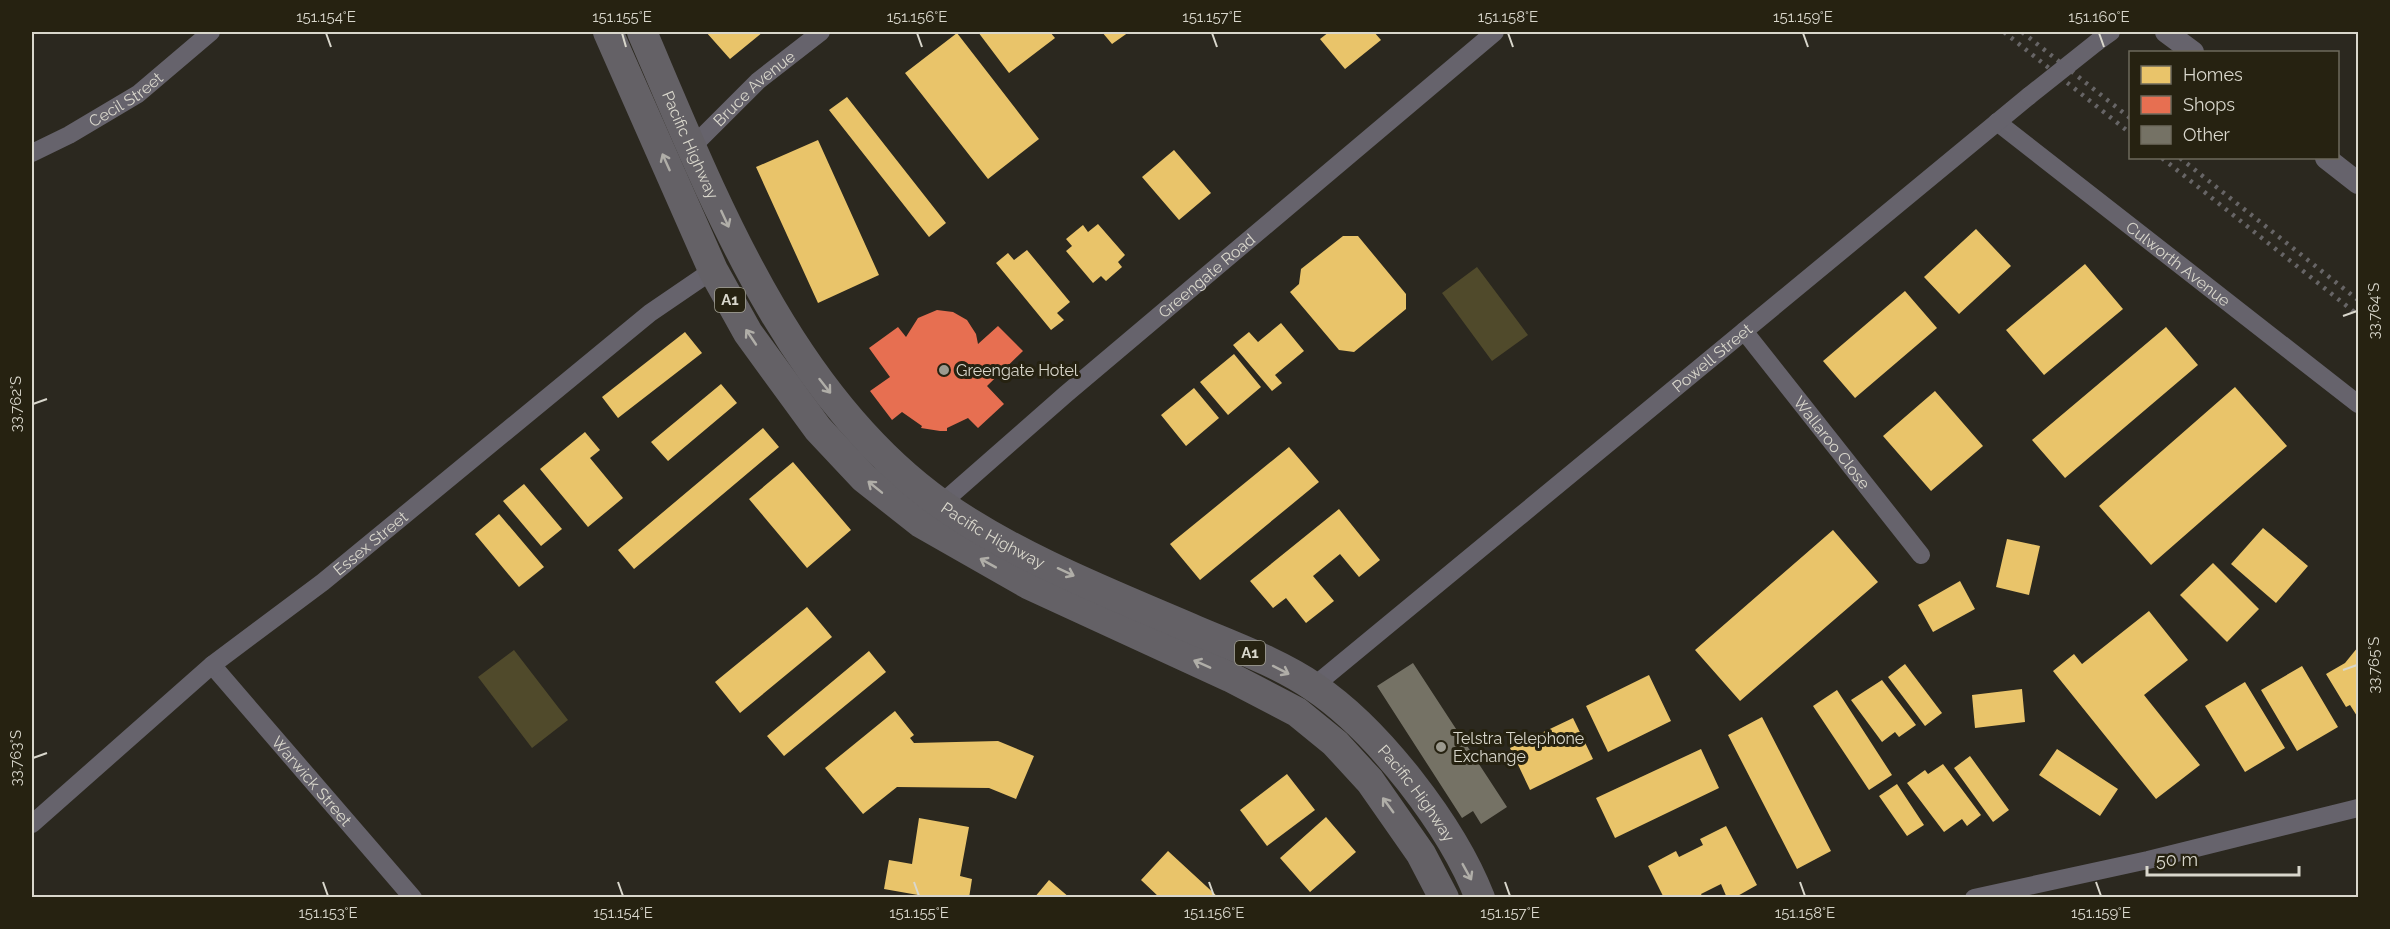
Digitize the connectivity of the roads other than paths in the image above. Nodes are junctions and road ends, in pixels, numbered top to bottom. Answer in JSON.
{"nodes":[{"id":1,"x":211,"y":32,"type":"edge"},
{"id":2,"x":608,"y":32,"type":"edge"},
{"id":3,"x":642,"y":32,"type":"edge"},
{"id":4,"x":821,"y":32,"type":"edge"},
{"id":5,"x":1495,"y":32,"type":"edge"},
{"id":6,"x":2166,"y":32,"type":"edge"},
{"id":7,"x":2104,"y":37,"type":"edge"},
{"id":8,"x":2192,"y":51,"type":"edge"},
{"id":9,"x":1997,"y":122,"type":"junction"},
{"id":10,"x":692,"y":148,"type":"junction"},
{"id":11,"x":32,"y":153,"type":"edge"},
{"id":12,"x":2327,"y":159,"type":"edge"},
{"id":13,"x":2358,"y":183,"type":"edge"},
{"id":14,"x":713,"y":270,"type":"junction"},
{"id":15,"x":1744,"y":331,"type":"junction"},
{"id":16,"x":2358,"y":404,"type":"edge"},
{"id":17,"x":931,"y":513,"type":"junction"},
{"id":18,"x":1921,"y":555,"type":"dead end"},
{"id":19,"x":212,"y":665,"type":"junction"},
{"id":20,"x":1314,"y":687,"type":"junction"},
{"id":21,"x":2358,"y":808,"type":"edge"},
{"id":22,"x":32,"y":824,"type":"edge"},
{"id":23,"x":412,"y":897,"type":"edge"},
{"id":24,"x":1444,"y":897,"type":"edge"},
{"id":25,"x":1480,"y":897,"type":"edge"},
{"id":26,"x":1974,"y":897,"type":"edge"}],
"edges":[{"from":1,"to":11,"type":"street","name":"Cecil Street"},
{"from":14,"to":2,"type":"highway","name":"Pacific Highway","number":"A1","one_way":true},
{"from":3,"to":10,"type":"highway","name":"Pacific Highway","number":"A1"},
{"from":4,"to":10,"type":"street","name":"Bruce Avenue"},
{"from":5,"to":17,"type":"street","name":"Greengate Road"},
{"from":6,"to":8,"type":"street"},
{"from":7,"to":9,"type":"street","name":"Powell Street","bridge":true},
{"from":9,"to":15,"type":"street","name":"Powell Street"},
{"from":9,"to":16,"type":"street","name":"Culworth Avenue"},
{"from":10,"to":17,"type":"highway","name":"Pacific Highway","number":"A1","one_way":true},
{"from":12,"to":13,"type":"street"},
{"from":17,"to":14,"type":"highway","name":"Pacific Highway","number":"A1","one_way":true},
{"from":14,"to":19,"type":"street","name":"Essex Street"},
{"from":15,"to":18,"type":"street","name":"Wallaroo Close"},
{"from":15,"to":20,"type":"street","name":"Powell Street"},
{"from":17,"to":20,"type":"highway","name":"Pacific Highway","number":"A1","one_way":true},
{"from":24,"to":17,"type":"highway","name":"Pacific Highway","number":"A1","one_way":true},
{"from":19,"to":22,"type":"street","name":"Essex Street"},
{"from":19,"to":23,"type":"street","name":"Warwick Street"},
{"from":20,"to":25,"type":"highway","name":"Pacific Highway","number":"A1","one_way":true},
{"from":21,"to":26,"type":"street"}]}
